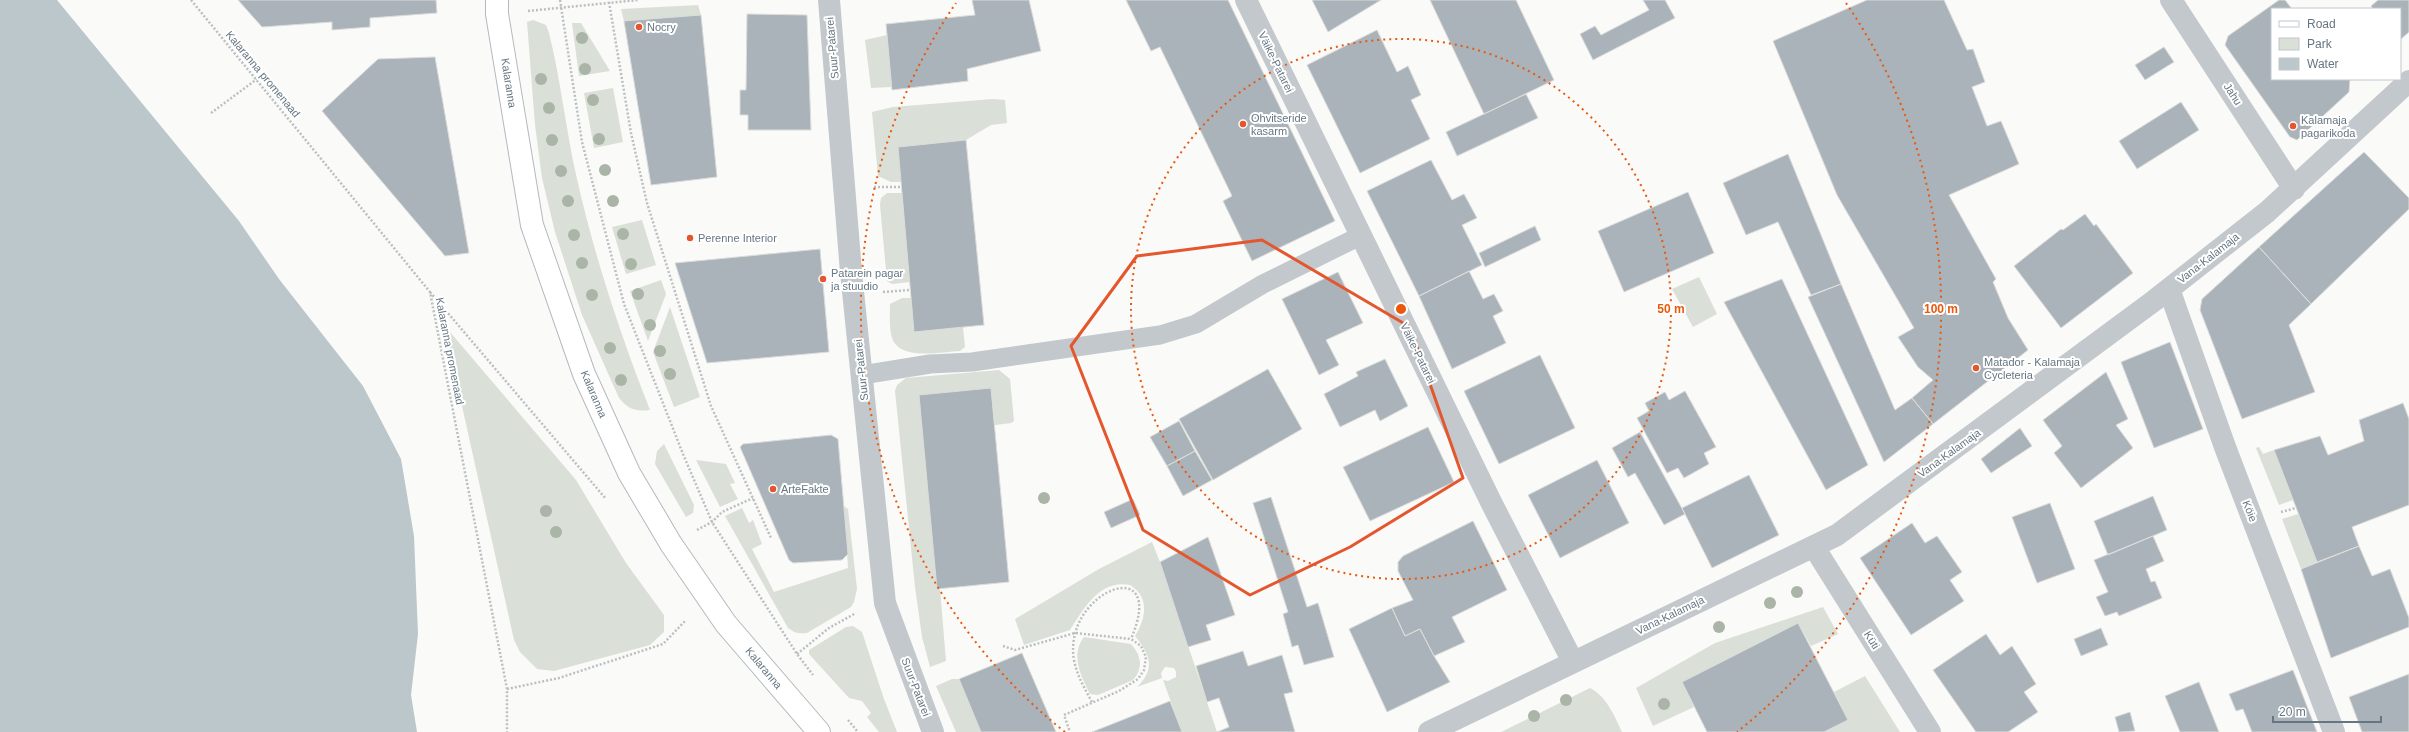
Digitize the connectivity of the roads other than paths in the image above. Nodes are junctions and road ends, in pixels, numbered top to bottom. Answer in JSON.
{"nodes":[{"id":1,"x":497,"y":0,"type":"edge"},
{"id":2,"x":828,"y":0,"type":"edge"},
{"id":3,"x":1246,"y":0,"type":"edge"},
{"id":4,"x":2171,"y":0,"type":"edge"},
{"id":5,"x":2409,"y":81,"type":"edge"},
{"id":6,"x":2294,"y":188,"type":"junction"},
{"id":7,"x":1360,"y":236,"type":"junction"},
{"id":8,"x":2169,"y":289,"type":"junction"},
{"id":9,"x":862,"y":375,"type":"junction"},
{"id":10,"x":1814,"y":547,"type":"junction"},
{"id":11,"x":1573,"y":662,"type":"junction"},
{"id":12,"x":818,"y":732,"type":"edge"},
{"id":13,"x":933,"y":732,"type":"edge"},
{"id":14,"x":1429,"y":732,"type":"edge"},
{"id":15,"x":1930,"y":732,"type":"edge"},
{"id":16,"x":2334,"y":732,"type":"edge"}],
"edges":[{"from":1,"to":12,"type":"street","name":"Kalaranna"},
{"from":2,"to":9,"type":"street","name":"Suur-Patarei"},
{"from":3,"to":7,"type":"street","name":"Väike-Patarei"},
{"from":4,"to":6,"type":"street","name":"Jahu"},
{"from":5,"to":6,"type":"street","name":"Vana-Kalamaja"},
{"from":6,"to":8,"type":"street","name":"Vana-Kalamaja"},
{"from":7,"to":9,"type":"lane"},
{"from":7,"to":11,"type":"street","name":"Väike-Patarei"},
{"from":8,"to":10,"type":"street","name":"Vana-Kalamaja"},
{"from":8,"to":16,"type":"street","name":"Köie"},
{"from":9,"to":13,"type":"street","name":"Suur-Patarei"},
{"from":10,"to":11,"type":"street","name":"Vana-Kalamaja"},
{"from":10,"to":15,"type":"street","name":"Küti"},
{"from":11,"to":14,"type":"street","name":"Vana-Kalamaja"}]}
